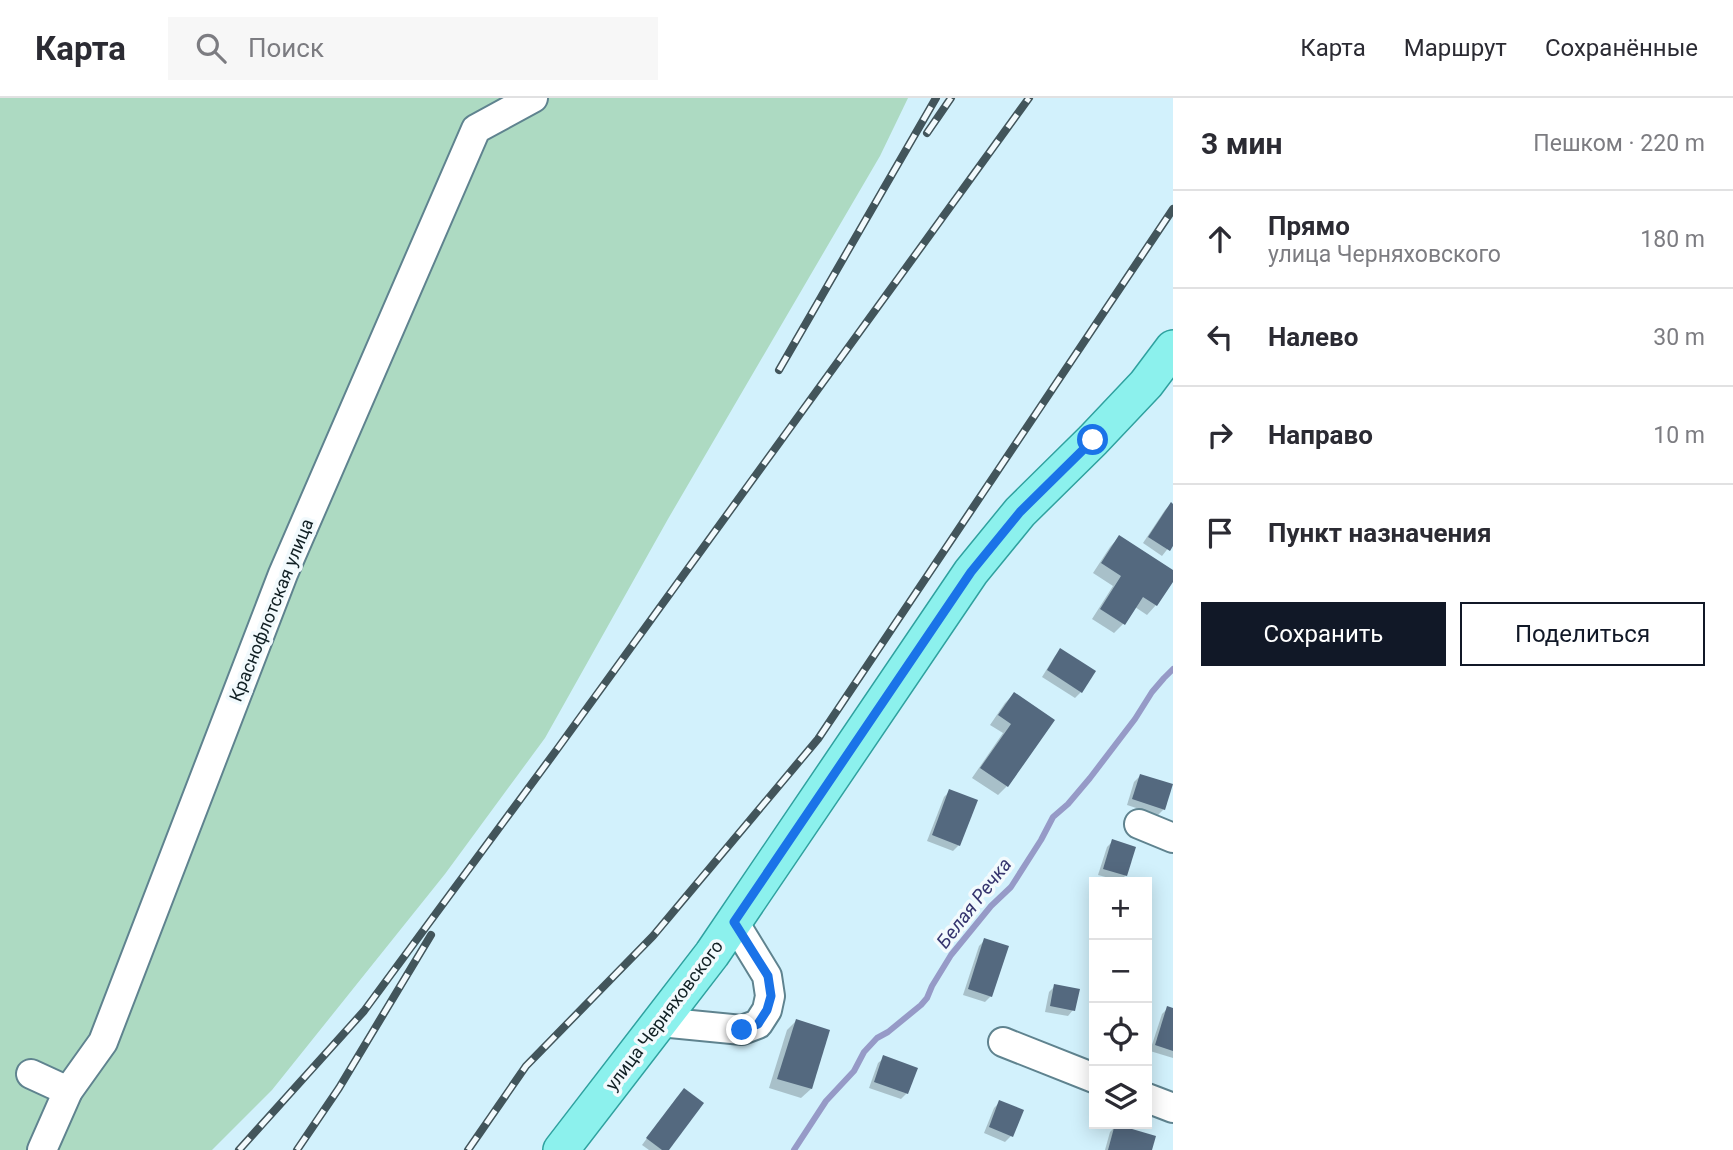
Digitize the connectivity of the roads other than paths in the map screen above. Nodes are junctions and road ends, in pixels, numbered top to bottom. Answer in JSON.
{"nodes":[{"id":1,"x":486,"y":98,"type":"edge"},
{"id":2,"x":533,"y":98,"type":"edge"},
{"id":3,"x":475,"y":130,"type":"junction"},
{"id":4,"x":1173,"y":348,"type":"edge"},
{"id":5,"x":1139,"y":824,"type":"dead end"},
{"id":6,"x":1173,"y":838,"type":"edge"},
{"id":7,"x":734,"y":922,"type":"junction"},
{"id":8,"x":660,"y":1022,"type":"junction"},
{"id":9,"x":1003,"y":1042,"type":"dead end"},
{"id":10,"x":31,"y":1074,"type":"dead end"},
{"id":11,"x":1089,"y":1076,"type":"edge"},
{"id":12,"x":68,"y":1091,"type":"junction"},
{"id":13,"x":1152,"y":1100,"type":"edge"},
{"id":14,"x":1173,"y":1108,"type":"edge"},
{"id":15,"x":42,"y":1150,"type":"edge"},
{"id":16,"x":561,"y":1150,"type":"edge"}],
"edges":[{"from":1,"to":3,"type":"street","name":"Краснофлотская улица"},
{"from":2,"to":3,"type":"street"},
{"from":3,"to":12,"type":"street","name":"Краснофлотская улица"},
{"from":4,"to":7,"type":"main road","name":"улица Черняховского"},
{"from":5,"to":6,"type":"street"},
{"from":7,"to":8,"type":"main road","name":"улица Черняховского"},
{"from":7,"to":8,"type":"street"},
{"from":8,"to":16,"type":"main road","name":"улица Черняховского"},
{"from":9,"to":11,"type":"street"},
{"from":10,"to":12,"type":"street"},
{"from":12,"to":15,"type":"street","name":"Краснофлотская улица"},
{"from":13,"to":14,"type":"street"}]}
